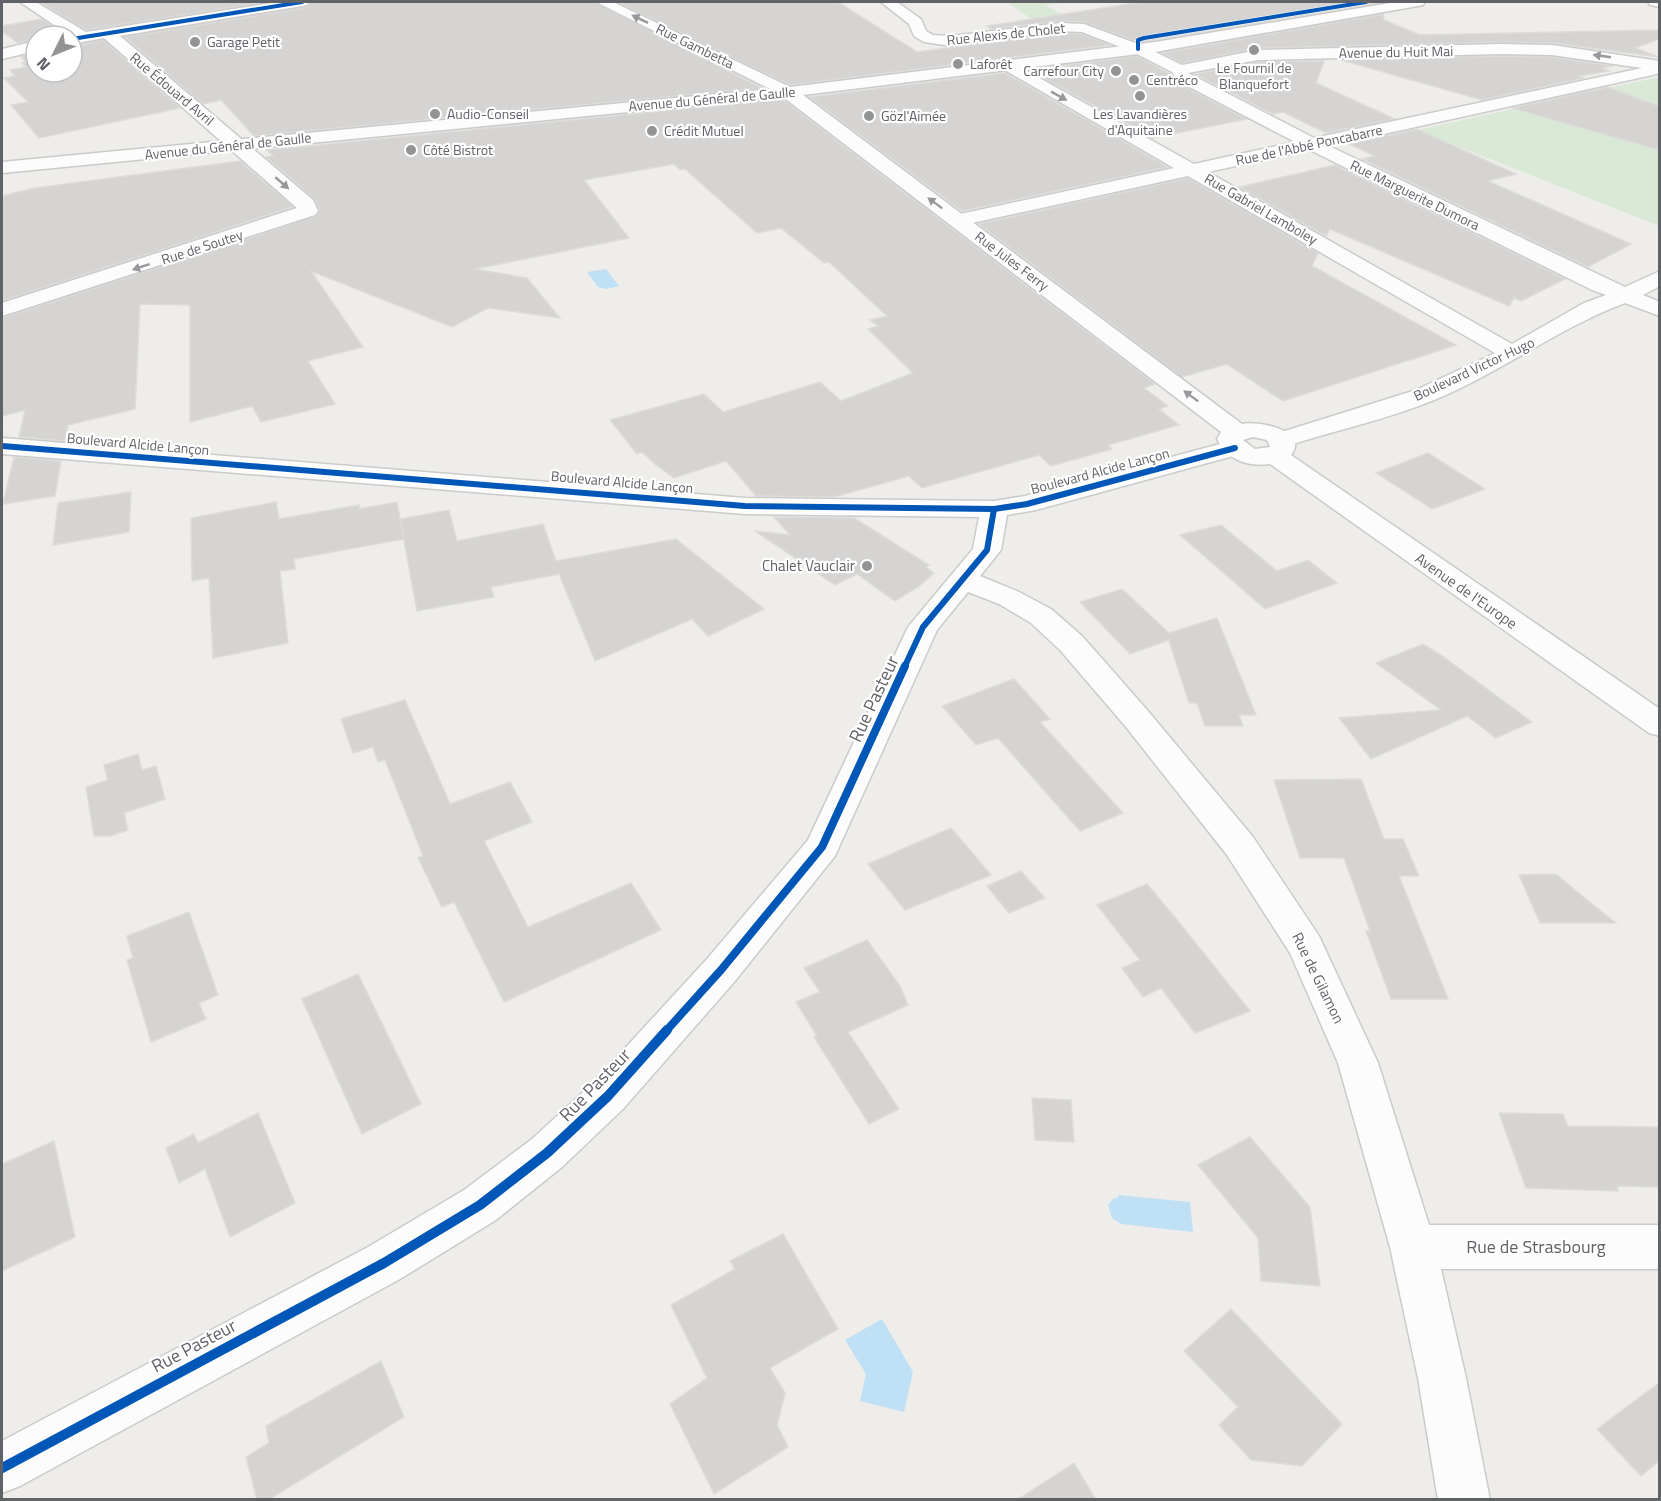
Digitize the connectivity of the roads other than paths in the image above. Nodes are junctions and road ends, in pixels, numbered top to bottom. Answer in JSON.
{"nodes":[{"id":1,"x":27,"y":2,"type":"edge"},
{"id":2,"x":302,"y":2,"type":"edge"},
{"id":3,"x":603,"y":2,"type":"edge"},
{"id":4,"x":888,"y":2,"type":"edge"},
{"id":5,"x":1418,"y":2,"type":"edge"},
{"id":6,"x":1655,"y":2,"type":"edge"},
{"id":7,"x":1659,"y":3,"type":"edge"},
{"id":8,"x":58,"y":24,"type":"edge"},
{"id":9,"x":107,"y":33,"type":"junction"},
{"id":10,"x":84,"y":37,"type":"edge"},
{"id":11,"x":24,"y":49,"type":"edge"},
{"id":12,"x":1138,"y":49,"type":"junction"},
{"id":13,"x":2,"y":54,"type":"edge"},
{"id":14,"x":1009,"y":66,"type":"junction"},
{"id":15,"x":1659,"y":68,"type":"edge"},
{"id":16,"x":1180,"y":70,"type":"junction"},
{"id":17,"x":787,"y":92,"type":"junction"},
{"id":18,"x":1312,"y":144,"type":"junction"},
{"id":19,"x":238,"y":145,"type":"junction"},
{"id":20,"x":2,"y":168,"type":"edge"},
{"id":21,"x":1192,"y":170,"type":"junction"},
{"id":22,"x":958,"y":220,"type":"junction"},
{"id":23,"x":1659,"y":278,"type":"edge"},
{"id":24,"x":1625,"y":296,"type":"junction"},
{"id":25,"x":2,"y":310,"type":"edge"},
{"id":26,"x":1659,"y":310,"type":"edge"},
{"id":27,"x":1512,"y":353,"type":"junction"},
{"id":28,"x":1236,"y":440,"type":"junction"},
{"id":29,"x":2,"y":446,"type":"edge"},
{"id":30,"x":1278,"y":447,"type":"junction"},
{"id":31,"x":994,"y":509,"type":"junction"},
{"id":32,"x":964,"y":580,"type":"junction"},
{"id":33,"x":1659,"y":725,"type":"edge"},
{"id":34,"x":1413,"y":1247,"type":"junction"},
{"id":35,"x":1659,"y":1248,"type":"edge"},
{"id":36,"x":2,"y":1468,"type":"edge"},
{"id":37,"x":1464,"y":1500,"type":"edge"}],
"edges":[{"from":1,"to":8,"type":"street"},
{"from":2,"to":9,"type":"street"},
{"from":17,"to":3,"type":"street","name":"Rue Gambetta","one_way":true},
{"from":4,"to":12,"type":"street","name":"Rue Alexis de Cholet"},
{"from":5,"to":12,"type":"street","name":"Avenue du Général de Gaulle"},
{"from":6,"to":7,"type":"street"},
{"from":9,"to":10,"type":"street"},
{"from":9,"to":19,"type":"street","name":"Rue Édouard Avril"},
{"from":11,"to":13,"type":"street"},
{"from":12,"to":14,"type":"street","name":"Avenue du Général de Gaulle"},
{"from":12,"to":16,"type":"street"},
{"from":14,"to":17,"type":"street","name":"Avenue du Général de Gaulle"},
{"from":14,"to":21,"type":"street","name":"Rue Gabriel Lamboley","one_way":true},
{"from":15,"to":16,"type":"street","name":"Avenue du Huit Mai","one_way":true},
{"from":15,"to":18,"type":"street","name":"Rue de l'Abbé Poncabarre"},
{"from":16,"to":18,"type":"street","name":"Rue Marguerite Dumora"},
{"from":17,"to":19,"type":"street","name":"Avenue du Général de Gaulle"},
{"from":22,"to":17,"type":"street","name":"Rue Jules Ferry","one_way":true},
{"from":18,"to":21,"type":"street","name":"Rue de l'Abbé Poncabarre"},
{"from":18,"to":24,"type":"street","name":"Rue Marguerite Dumora"},
{"from":19,"to":20,"type":"street","name":"Avenue du Général de Gaulle"},
{"from":19,"to":25,"type":"street","name":"Rue de Soutey","one_way":true},
{"from":21,"to":22,"type":"street","name":"Rue de l'Abbé Poncabarre"},
{"from":21,"to":27,"type":"street","name":"Rue Gabriel Lamboley"},
{"from":28,"to":22,"type":"street","name":"Rue Jules Ferry","one_way":true},
{"from":23,"to":24,"type":"street","name":"Boulevard Victor Hugo"},
{"from":24,"to":26,"type":"street","name":"Rue Marguerite Dumora"},
{"from":24,"to":27,"type":"street","name":"Boulevard Victor Hugo"},
{"from":27,"to":30,"type":"street","name":"Boulevard Victor Hugo"},
{"from":28,"to":30,"type":"street","name":"Boulevard Alcide Lançon"},
{"from":28,"to":31,"type":"street","name":"Boulevard Alcide Lançon"},
{"from":29,"to":31,"type":"street","name":"Boulevard Alcide Lançon"},
{"from":30,"to":33,"type":"street","name":"Avenue de l'Europe"},
{"from":31,"to":32,"type":"street","name":"Rue Pasteur"},
{"from":32,"to":34,"type":"street","name":"Rue de Gilamon"},
{"from":32,"to":36,"type":"street","name":"Rue Pasteur"},
{"from":34,"to":35,"type":"street","name":"Rue de Strasbourg"},
{"from":34,"to":37,"type":"street","name":"Rue de Gilamon"}]}
